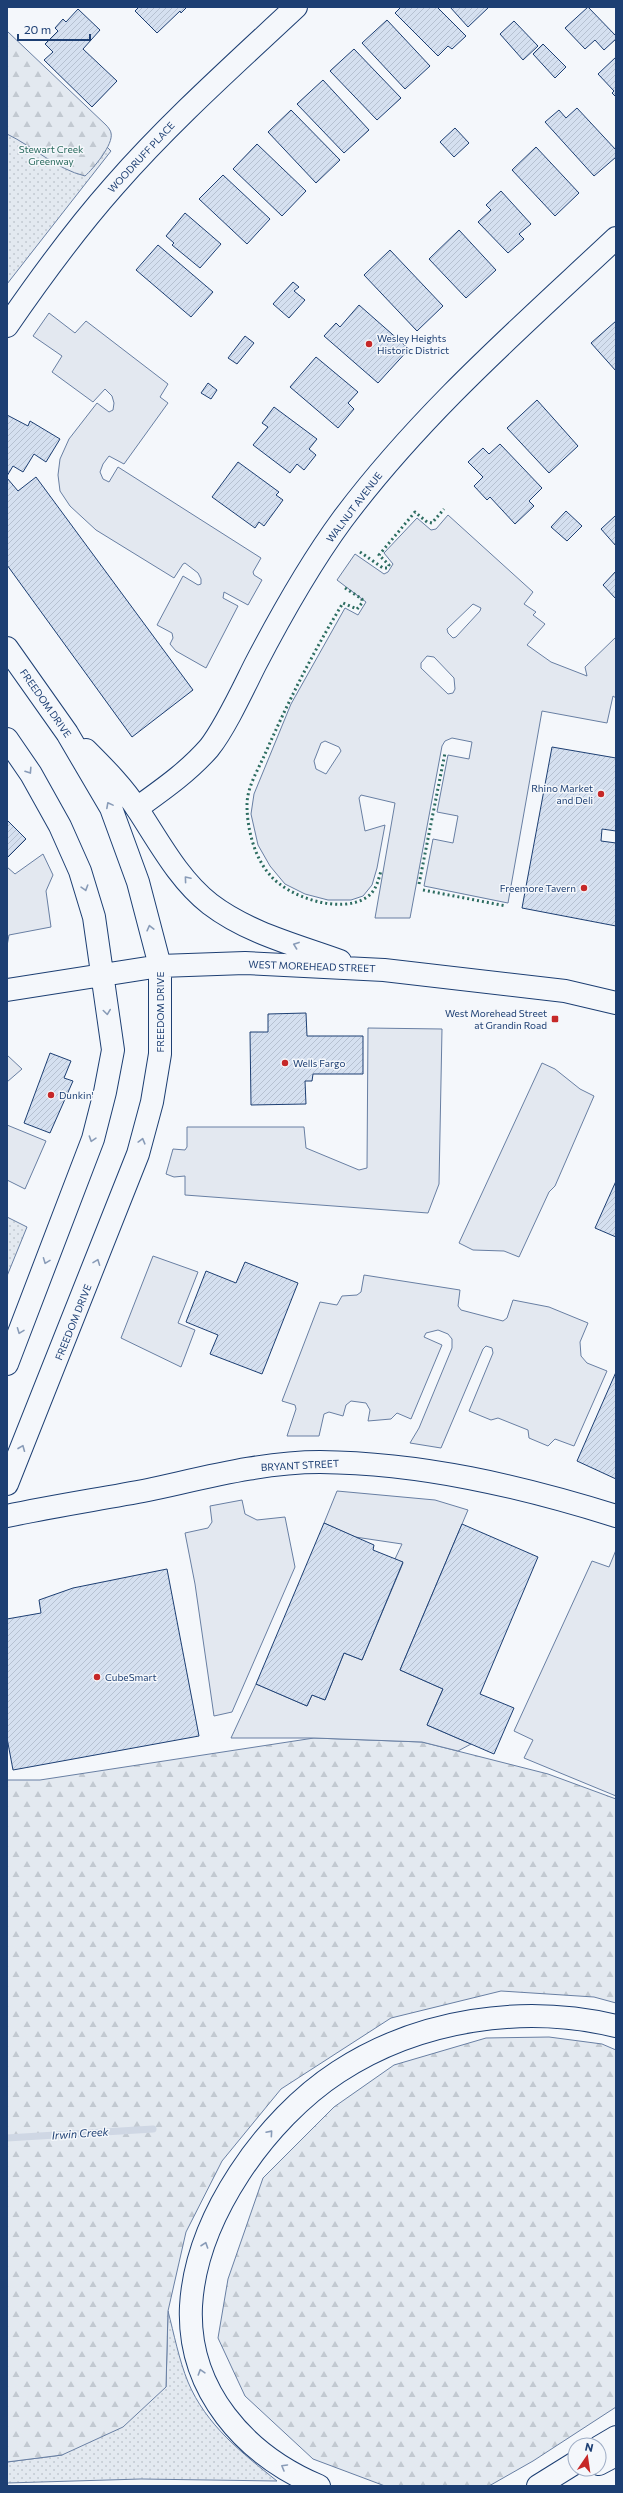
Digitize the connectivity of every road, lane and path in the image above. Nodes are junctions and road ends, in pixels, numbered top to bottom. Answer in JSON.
{"nodes":[{"id":1,"x":296,"y":7,"type":"edge"},
{"id":2,"x":616,"y":238,"type":"edge"},
{"id":3,"x":7,"y":326,"type":"edge"},
{"id":4,"x":7,"y":648,"type":"edge"},
{"id":5,"x":67,"y":733,"type":"junction"},
{"id":6,"x":7,"y":739,"type":"edge"},
{"id":7,"x":137,"y":808,"type":"junction"},
{"id":8,"x":160,"y":966,"type":"junction"},
{"id":9,"x":359,"y":968,"type":"junction"},
{"id":10,"x":102,"y":973,"type":"junction"},
{"id":11,"x":7,"y":990,"type":"edge"},
{"id":12,"x":616,"y":1003,"type":"edge"},
{"id":13,"x":7,"y":1364,"type":"edge"},
{"id":14,"x":7,"y":1484,"type":"edge"},
{"id":15,"x":7,"y":1516,"type":"edge"},
{"id":16,"x":616,"y":1516,"type":"edge"},
{"id":17,"x":616,"y":2026,"type":"edge"},
{"id":18,"x":616,"y":2436,"type":"edge"},
{"id":19,"x":607,"y":2442,"type":"edge"},
{"id":20,"x":616,"y":2455,"type":"edge"},
{"id":21,"x":607,"y":2460,"type":"edge"},
{"id":22,"x":567,"y":2468,"type":"edge"},
{"id":23,"x":574,"y":2477,"type":"edge"},
{"id":24,"x":319,"y":2486,"type":"edge"},
{"id":25,"x":538,"y":2486,"type":"edge"},
{"id":26,"x":557,"y":2486,"type":"edge"}],
"edges":[{"from":1,"to":3,"type":"main road","name":"WOODRUFF PLACE"},
{"from":2,"to":7,"type":"main road","name":"WALNUT AVENUE"},
{"from":4,"to":5,"type":"main road","name":"FREEDOM DRIVE"},
{"from":5,"to":7,"type":"main road"},
{"from":8,"to":5,"type":"main road","name":"FREEDOM DRIVE","one_way":true},
{"from":6,"to":10,"type":"main road","one_way":true},
{"from":9,"to":7,"type":"main road","one_way":true},
{"from":8,"to":9,"type":"main road","name":"WEST MOREHEAD STREET"},
{"from":8,"to":10,"type":"main road","name":"WEST MOREHEAD STREET"},
{"from":14,"to":8,"type":"main road","name":"FREEDOM DRIVE","one_way":true},
{"from":9,"to":12,"type":"main road","name":"WEST MOREHEAD STREET"},
{"from":10,"to":11,"type":"main road","name":"WEST MOREHEAD STREET"},
{"from":10,"to":13,"type":"main road","one_way":true},
{"from":15,"to":16,"type":"main road","name":"BRYANT STREET"},
{"from":24,"to":17,"type":"main road","one_way":true},
{"from":18,"to":19,"type":"main road"},
{"from":20,"to":21,"type":"main road"},
{"from":22,"to":25,"type":"main road"},
{"from":23,"to":26,"type":"main road"}]}
